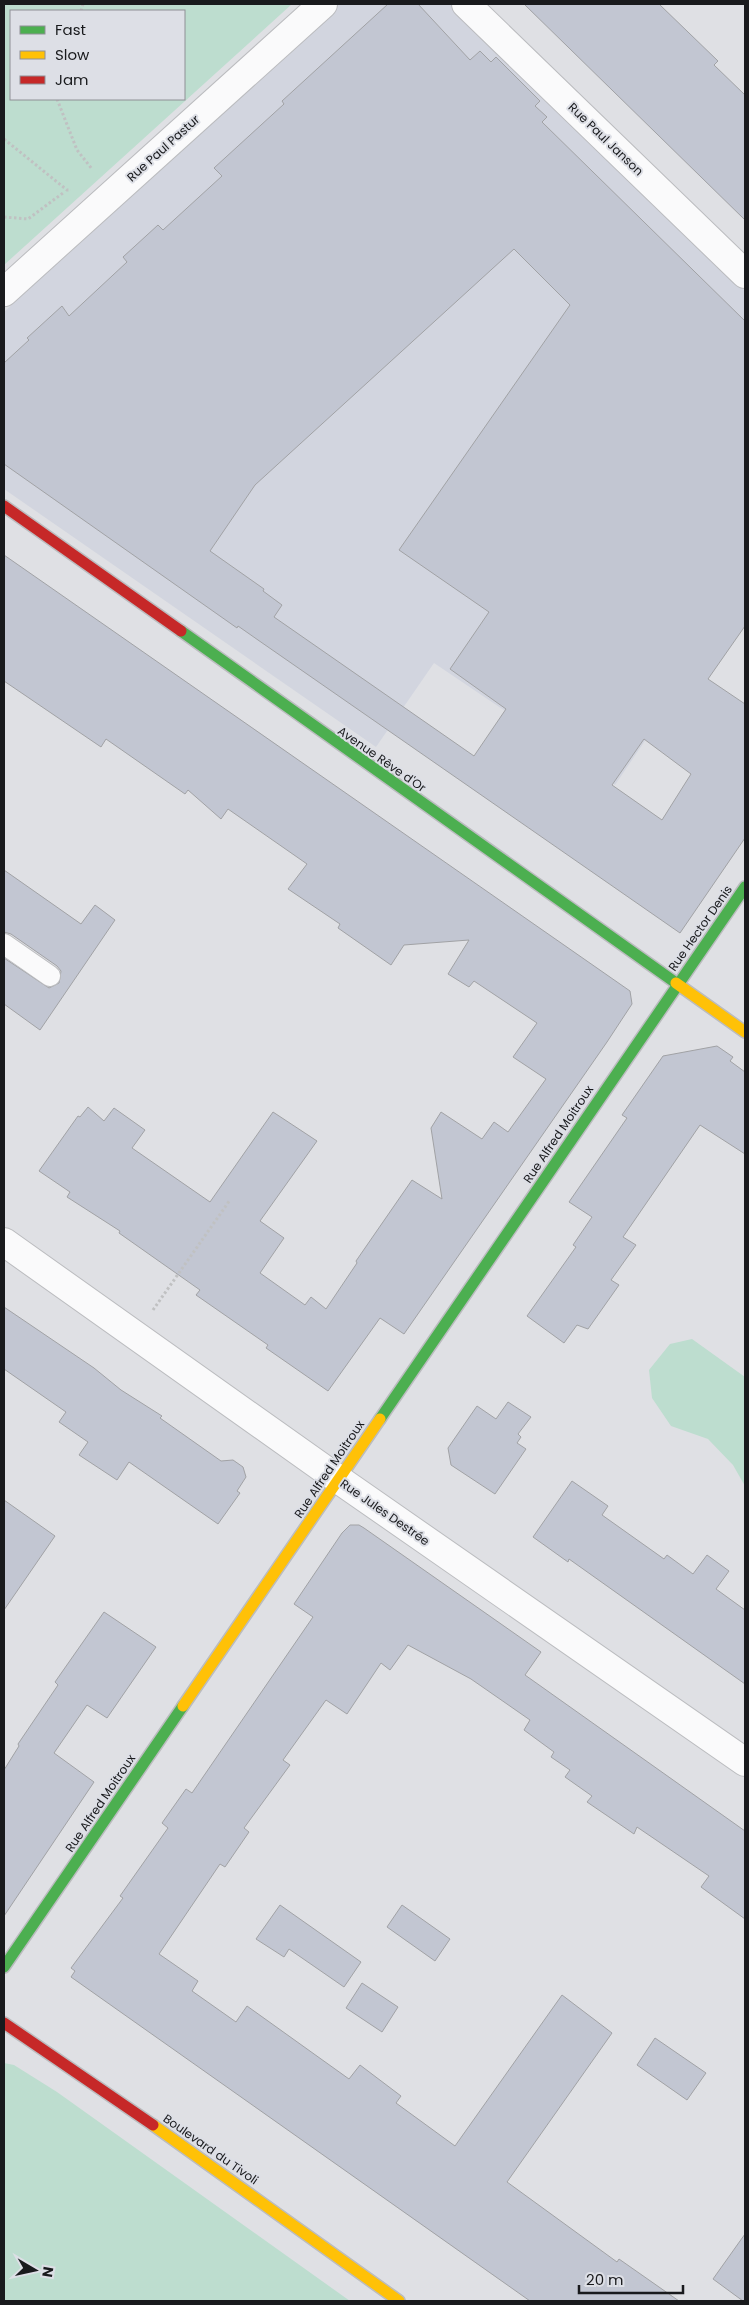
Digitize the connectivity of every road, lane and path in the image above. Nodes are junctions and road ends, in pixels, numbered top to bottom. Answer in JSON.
{"nodes":[{"id":1,"x":323,"y":4,"type":"edge"},
{"id":2,"x":466,"y":4,"type":"edge"},
{"id":3,"x":57,"y":100,"type":"edge"},
{"id":4,"x":4,"y":139,"type":"edge"},
{"id":5,"x":67,"y":190,"type":"junction"},
{"id":6,"x":112,"y":194,"type":"junction"},
{"id":7,"x":4,"y":217,"type":"edge"},
{"id":8,"x":745,"y":274,"type":"edge"},
{"id":9,"x":4,"y":292,"type":"edge"},
{"id":10,"x":4,"y":506,"type":"edge"},
{"id":11,"x":745,"y":887,"type":"edge"},
{"id":12,"x":4,"y":944,"type":"edge"},
{"id":13,"x":50,"y":976,"type":"dead end"},
{"id":14,"x":677,"y":985,"type":"junction"},
{"id":15,"x":745,"y":1032,"type":"edge"},
{"id":16,"x":230,"y":1200,"type":"dead end"},
{"id":17,"x":4,"y":1242,"type":"edge"},
{"id":18,"x":135,"y":1335,"type":"junction"},
{"id":19,"x":338,"y":1480,"type":"junction"},
{"id":20,"x":745,"y":1762,"type":"edge"},
{"id":21,"x":4,"y":1967,"type":"edge"},
{"id":22,"x":4,"y":2024,"type":"edge"},
{"id":23,"x":399,"y":2301,"type":"edge"}],
"edges":[{"from":1,"to":6,"type":"street","name":"Rue Paul Pastur"},
{"from":2,"to":8,"type":"street","name":"Rue Paul Janson"},
{"from":3,"to":6,"type":"path"},
{"from":4,"to":5,"type":"path"},
{"from":5,"to":6,"type":"path"},
{"from":5,"to":7,"type":"path"},
{"from":6,"to":9,"type":"street","name":"Rue Paul Pastur"},
{"from":10,"to":14,"type":"street","name":"Avenue Rêve d'Or"},
{"from":11,"to":14,"type":"street","name":"Rue Hector Denis"},
{"from":12,"to":13,"type":"lane"},
{"from":14,"to":15,"type":"street","name":"Avenue Rêve d'Or"},
{"from":14,"to":19,"type":"street","name":"Rue Alfred Moitroux"},
{"from":16,"to":18,"type":"path"},
{"from":17,"to":18,"type":"street","name":"Rue Jules Destrée"},
{"from":18,"to":19,"type":"street","name":"Rue Jules Destrée"},
{"from":19,"to":20,"type":"street","name":"Rue Jules Destrée"},
{"from":19,"to":21,"type":"street","name":"Rue Alfred Moitroux"},
{"from":22,"to":23,"type":"street","name":"Boulevard du Tivoli"}]}
